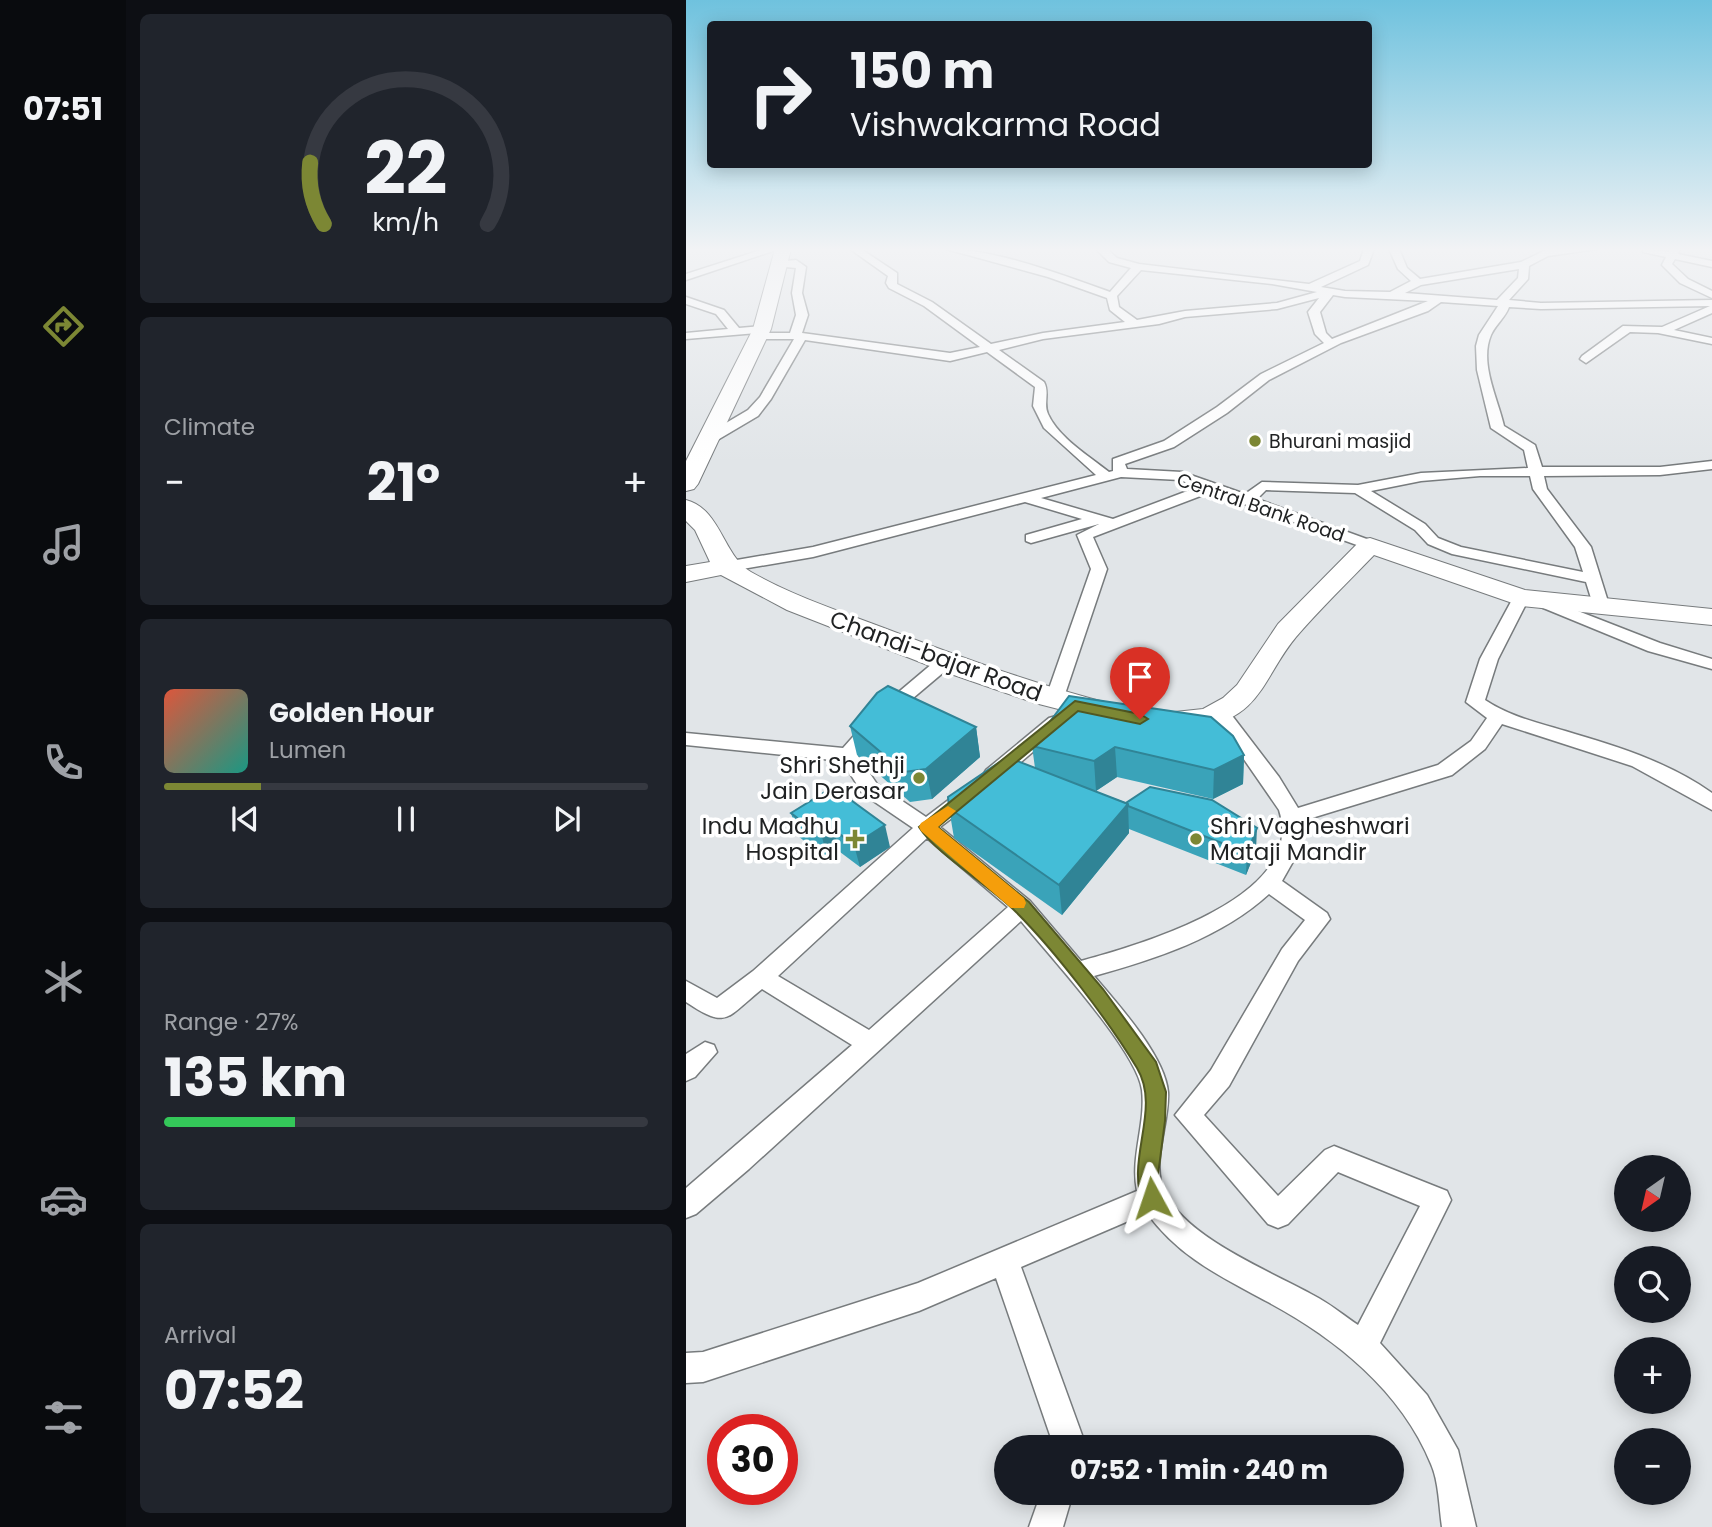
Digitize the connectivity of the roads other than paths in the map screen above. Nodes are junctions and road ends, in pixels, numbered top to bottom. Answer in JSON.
{"nodes":[{"id":1,"x":727,"y":320,"type":"edge"},
{"id":2,"x":763,"y":320,"type":"edge"},
{"id":3,"x":802,"y":320,"type":"edge"},
{"id":4,"x":952,"y":320,"type":"edge"},
{"id":5,"x":1130,"y":320,"type":"edge"},
{"id":6,"x":1154,"y":320,"type":"edge"},
{"id":7,"x":1317,"y":320,"type":"edge"},
{"id":8,"x":1394,"y":320,"type":"edge"},
{"id":9,"x":1499,"y":320,"type":"edge"},
{"id":10,"x":1690,"y":320,"type":"edge"},
{"id":11,"x":1135,"y":324,"type":"junction"},
{"id":12,"x":736,"y":331,"type":"junction"},
{"id":13,"x":1661,"y":331,"type":"junction"},
{"id":14,"x":760,"y":332,"type":"junction"},
{"id":15,"x":686,"y":336,"type":"edge"},
{"id":16,"x":798,"y":336,"type":"junction"},
{"id":17,"x":1712,"y":341,"type":"edge"},
{"id":18,"x":1331,"y":344,"type":"junction"},
{"id":19,"x":990,"y":348,"type":"junction"},
{"id":20,"x":1586,"y":359,"type":"dead end"},
{"id":21,"x":709,"y":439,"type":"junction"},
{"id":22,"x":1712,"y":465,"type":"edge"},
{"id":23,"x":1535,"y":472,"type":"junction"},
{"id":24,"x":1114,"y":475,"type":"junction"},
{"id":25,"x":686,"y":484,"type":"edge"},
{"id":26,"x":1210,"y":486,"type":"junction"},
{"id":27,"x":1358,"y":489,"type":"junction"},
{"id":28,"x":1025,"y":497,"type":"junction"},
{"id":29,"x":1247,"y":500,"type":"junction"},
{"id":30,"x":686,"y":507,"type":"edge"},
{"id":31,"x":1104,"y":521,"type":"junction"},
{"id":32,"x":1031,"y":538,"type":"dead end"},
{"id":33,"x":1370,"y":545,"type":"junction"},
{"id":34,"x":1457,"y":551,"type":"junction"},
{"id":35,"x":725,"y":567,"type":"junction"},
{"id":36,"x":1438,"y":569,"type":"junction"},
{"id":37,"x":686,"y":574,"type":"edge"},
{"id":38,"x":1595,"y":579,"type":"junction"},
{"id":39,"x":1532,"y":600,"type":"junction"},
{"id":40,"x":1602,"y":608,"type":"junction"},
{"id":41,"x":1712,"y":617,"type":"edge"},
{"id":42,"x":946,"y":662,"type":"junction"},
{"id":43,"x":1712,"y":664,"type":"edge"},
{"id":44,"x":1064,"y":702,"type":"junction"},
{"id":45,"x":1221,"y":713,"type":"junction"},
{"id":46,"x":1498,"y":716,"type":"junction"},
{"id":47,"x":686,"y":739,"type":"edge"},
{"id":48,"x":848,"y":755,"type":"junction"},
{"id":49,"x":1712,"y":803,"type":"edge"},
{"id":50,"x":1292,"y":817,"type":"junction"},
{"id":51,"x":927,"y":827,"type":"junction"},
{"id":52,"x":1268,"y":882,"type":"junction"},
{"id":53,"x":1022,"y":907,"type":"junction"},
{"id":54,"x":1078,"y":971,"type":"junction"},
{"id":55,"x":761,"y":977,"type":"junction"},
{"id":56,"x":686,"y":990,"type":"edge"},
{"id":57,"x":869,"y":1042,"type":"junction"},
{"id":58,"x":705,"y":1052,"type":"dead end"},
{"id":59,"x":686,"y":1070,"type":"edge"},
{"id":60,"x":1152,"y":1198,"type":"junction"},
{"id":61,"x":686,"y":1205,"type":"edge"},
{"id":62,"x":1005,"y":1262,"type":"junction"},
{"id":63,"x":1363,"y":1346,"type":"junction"},
{"id":64,"x":686,"y":1368,"type":"edge"},
{"id":65,"x":1066,"y":1435,"type":"edge"},
{"id":66,"x":1053,"y":1505,"type":"edge"},
{"id":67,"x":1046,"y":1527,"type":"edge"},
{"id":68,"x":1459,"y":1527,"type":"edge"}],
"edges":[{"from":1,"to":12,"type":"street"},
{"from":2,"to":14,"type":"main road"},
{"from":3,"to":16,"type":"street"},
{"from":4,"to":19,"type":"street"},
{"from":5,"to":11,"type":"street"},
{"from":6,"to":11,"type":"street"},
{"from":7,"to":18,"type":"street"},
{"from":8,"to":18,"type":"street"},
{"from":9,"to":23,"type":"street"},
{"from":10,"to":13,"type":"street"},
{"from":11,"to":19,"type":"street"},
{"from":12,"to":14,"type":"street"},
{"from":12,"to":15,"type":"street"},
{"from":13,"to":17,"type":"street"},
{"from":13,"to":20,"type":"street"},
{"from":14,"to":16,"type":"street"},
{"from":14,"to":21,"type":"main road"},
{"from":16,"to":19,"type":"street"},
{"from":16,"to":21,"type":"street"},
{"from":18,"to":24,"type":"street"},
{"from":19,"to":24,"type":"street"},
{"from":21,"to":25,"type":"main road"},
{"from":22,"to":23,"type":"street"},
{"from":23,"to":27,"type":"street"},
{"from":23,"to":38,"type":"street"},
{"from":24,"to":26,"type":"street","name":"Central Bank Road"},
{"from":24,"to":28,"type":"street","name":"Central Bank Road"},
{"from":26,"to":29,"type":"street","name":"Central Bank Road"},
{"from":26,"to":31,"type":"street"},
{"from":27,"to":29,"type":"street"},
{"from":27,"to":34,"type":"street"},
{"from":28,"to":31,"type":"street"},
{"from":28,"to":35,"type":"street","name":"Central Bank Road"},
{"from":29,"to":33,"type":"street","name":"Central Bank Road"},
{"from":30,"to":35,"type":"main road"},
{"from":31,"to":32,"type":"street"},
{"from":31,"to":44,"type":"street"},
{"from":33,"to":36,"type":"main road","name":"Central Bank Road"},
{"from":33,"to":45,"type":"main road","name":"Chandi-bajar Road"},
{"from":34,"to":36,"type":"street"},
{"from":34,"to":38,"type":"street"},
{"from":35,"to":37,"type":"main road"},
{"from":35,"to":42,"type":"main road","name":"Chandi-bajar Road"},
{"from":36,"to":39,"type":"main road","name":"Central Bank Road"},
{"from":38,"to":40,"type":"street"},
{"from":39,"to":40,"type":"main road","name":"Central Bank Road"},
{"from":39,"to":43,"type":"street"},
{"from":39,"to":46,"type":"street"},
{"from":40,"to":41,"type":"main road","name":"Central Bank Road"},
{"from":42,"to":44,"type":"main road","name":"Chandi-bajar Road"},
{"from":42,"to":48,"type":"street"},
{"from":44,"to":45,"type":"main road","name":"Chandi-bajar Road"},
{"from":44,"to":51,"type":"street"},
{"from":45,"to":50,"type":"street"},
{"from":46,"to":49,"type":"street"},
{"from":46,"to":50,"type":"street"},
{"from":47,"to":48,"type":"street"},
{"from":48,"to":51,"type":"street"},
{"from":50,"to":52,"type":"street"},
{"from":51,"to":53,"type":"street"},
{"from":51,"to":55,"type":"street"},
{"from":52,"to":54,"type":"street"},
{"from":52,"to":63,"type":"street"},
{"from":53,"to":54,"type":"street"},
{"from":53,"to":57,"type":"street"},
{"from":54,"to":60,"type":"street"},
{"from":55,"to":56,"type":"street"},
{"from":55,"to":57,"type":"street"},
{"from":57,"to":61,"type":"street"},
{"from":58,"to":59,"type":"street"},
{"from":60,"to":62,"type":"street"},
{"from":60,"to":63,"type":"street"},
{"from":62,"to":64,"type":"street"},
{"from":62,"to":65,"type":"street"},
{"from":63,"to":68,"type":"street"},
{"from":66,"to":67,"type":"street"}]}
